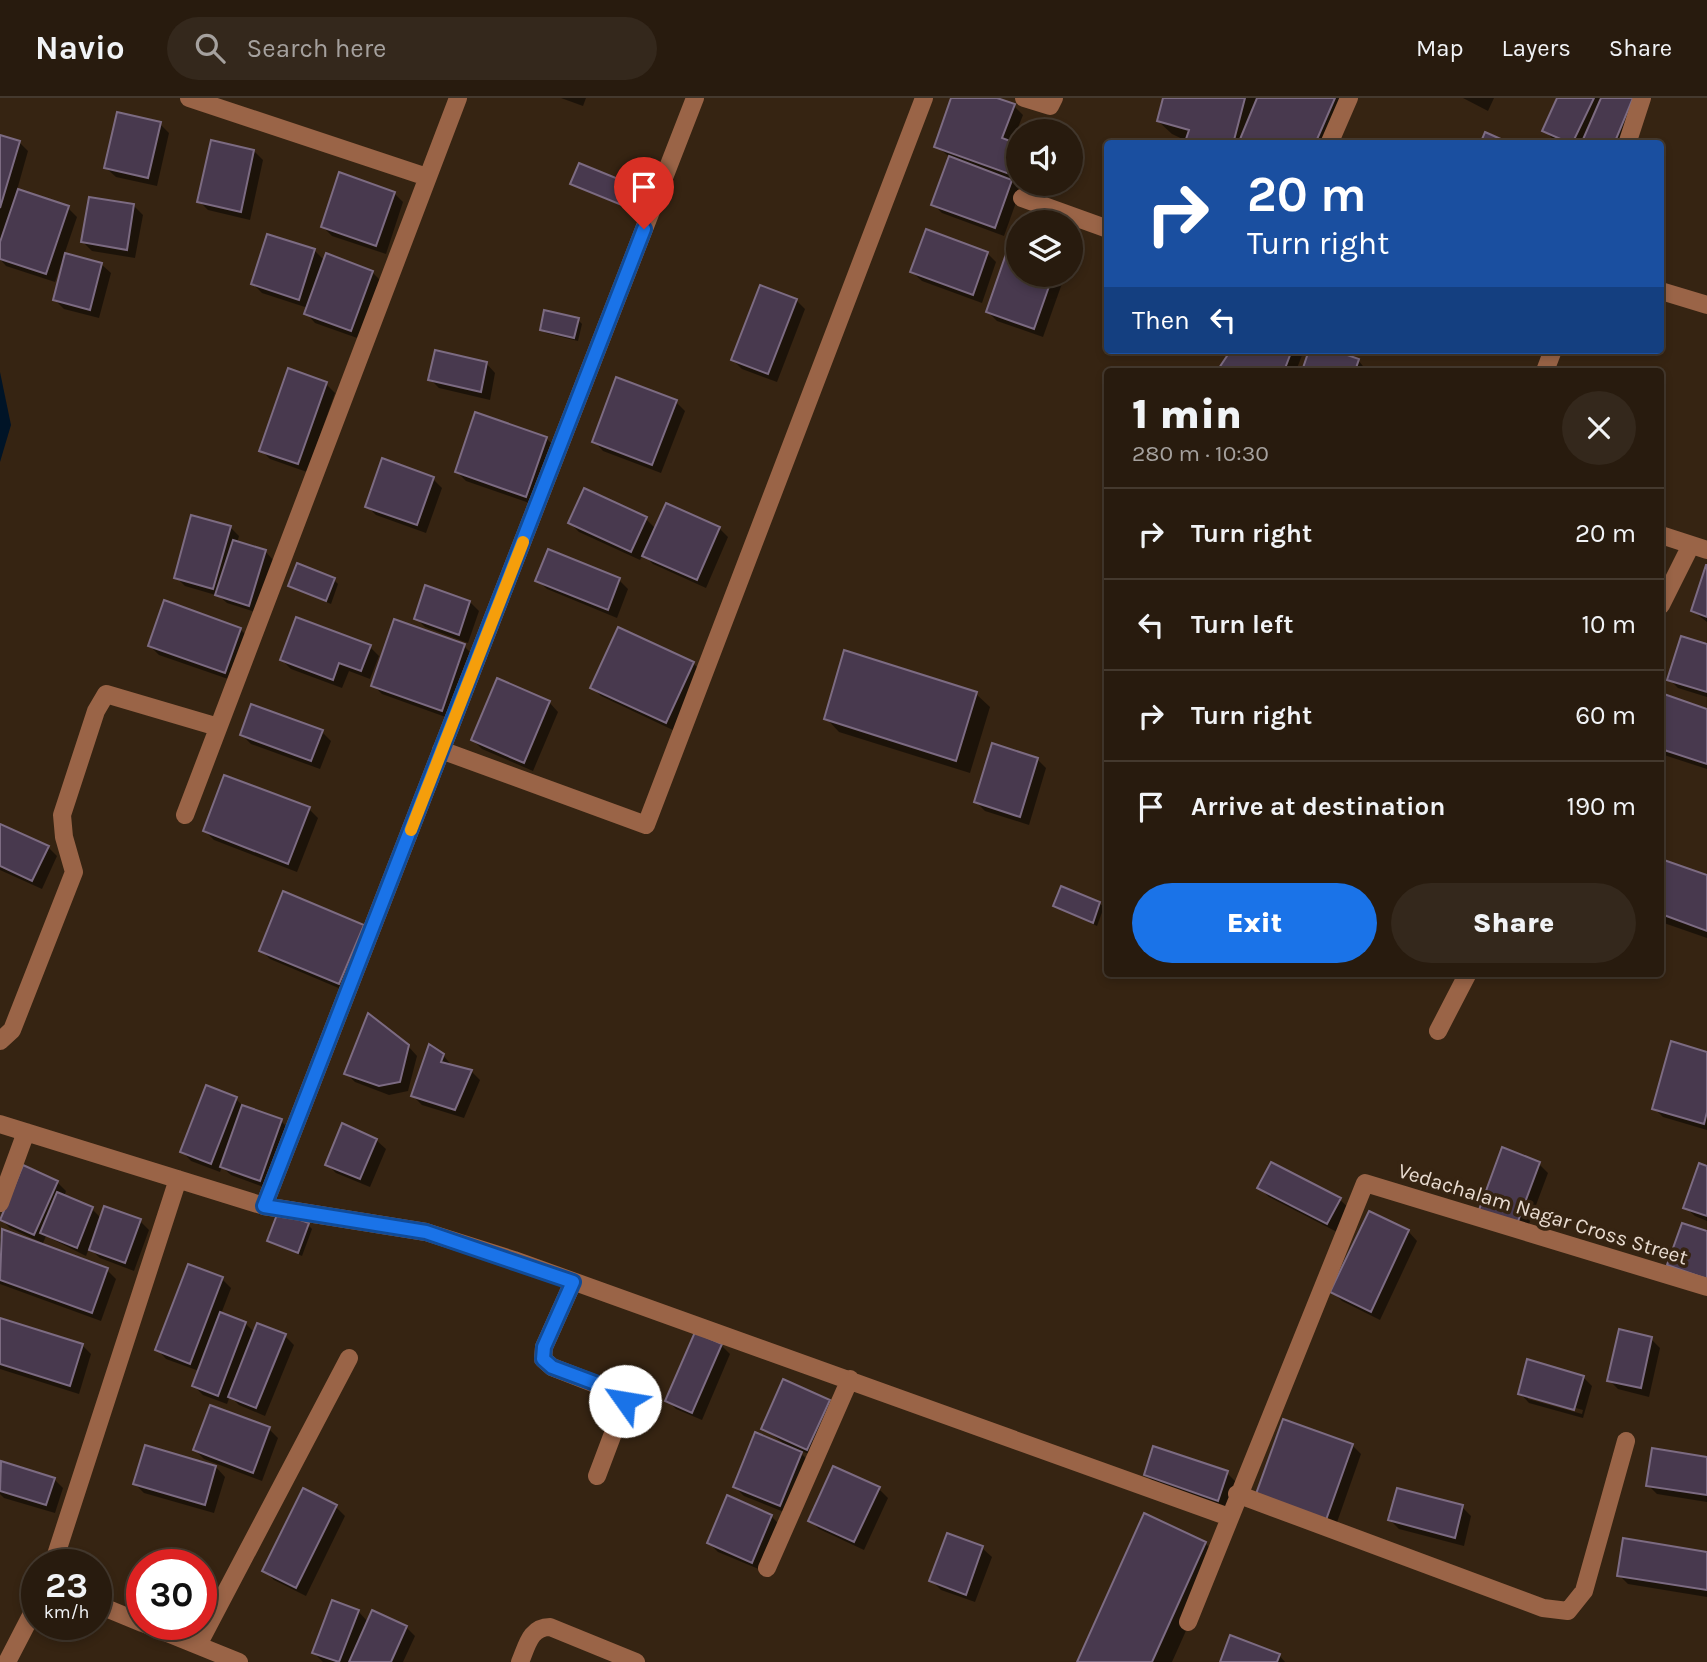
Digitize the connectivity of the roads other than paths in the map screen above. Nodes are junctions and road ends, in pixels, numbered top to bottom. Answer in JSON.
{"nodes":[{"id":1,"x":189,"y":98,"type":"edge"},
{"id":2,"x":458,"y":98,"type":"edge"},
{"id":3,"x":695,"y":98,"type":"edge"},
{"id":4,"x":925,"y":98,"type":"edge"},
{"id":5,"x":1024,"y":98,"type":"edge"},
{"id":6,"x":1054,"y":98,"type":"edge"},
{"id":7,"x":1349,"y":98,"type":"edge"},
{"id":8,"x":1642,"y":98,"type":"edge"},
{"id":9,"x":227,"y":104,"type":"edge"},
{"id":10,"x":1331,"y":140,"type":"edge"},
{"id":11,"x":1628,"y":140,"type":"edge"},
{"id":12,"x":427,"y":177,"type":"junction"},
{"id":13,"x":1022,"y":198,"type":"dead end"},
{"id":14,"x":1104,"y":228,"type":"edge"},
{"id":15,"x":1664,"y":292,"type":"edge"},
{"id":16,"x":1707,"y":305,"type":"edge"},
{"id":17,"x":1664,"y":536,"type":"edge"},
{"id":18,"x":1699,"y":547,"type":"edge"},
{"id":19,"x":1664,"y":600,"type":"edge"},
{"id":20,"x":218,"y":727,"type":"junction"},
{"id":21,"x":442,"y":750,"type":"junction"},
{"id":22,"x":185,"y":815,"type":"dead end"},
{"id":23,"x":1466,"y":977,"type":"edge"},
{"id":24,"x":1438,"y":1031,"type":"dead end"},
{"id":25,"x":0,"y":1041,"type":"edge"},
{"id":26,"x":0,"y":1124,"type":"edge"},
{"id":27,"x":26,"y":1132,"type":"junction"},
{"id":28,"x":178,"y":1179,"type":"junction"},
{"id":29,"x":0,"y":1203,"type":"edge"},
{"id":30,"x":264,"y":1206,"type":"junction"},
{"id":31,"x":573,"y":1282,"type":"junction"},
{"id":32,"x":1707,"y":1287,"type":"edge"},
{"id":33,"x":349,"y":1358,"type":"dead end"},
{"id":34,"x":850,"y":1379,"type":"junction"},
{"id":35,"x":1626,"y":1441,"type":"dead end"},
{"id":36,"x":597,"y":1476,"type":"dead end"},
{"id":37,"x":1237,"y":1494,"type":"junction"},
{"id":38,"x":1229,"y":1517,"type":"junction"},
{"id":39,"x":58,"y":1549,"type":"edge"},
{"id":40,"x":767,"y":1567,"type":"dead end"},
{"id":41,"x":1188,"y":1622,"type":"dead end"},
{"id":42,"x":21,"y":1635,"type":"edge"},
{"id":43,"x":186,"y":1640,"type":"edge"},
{"id":44,"x":198,"y":1645,"type":"junction"},
{"id":45,"x":7,"y":1662,"type":"edge"},
{"id":46,"x":239,"y":1662,"type":"edge"},
{"id":47,"x":520,"y":1662,"type":"edge"},
{"id":48,"x":636,"y":1662,"type":"edge"}],
"edges":[{"from":1,"to":9,"type":"street"},
{"from":2,"to":12,"type":"street"},
{"from":3,"to":21,"type":"street"},
{"from":4,"to":21,"type":"street"},
{"from":5,"to":6,"type":"street"},
{"from":7,"to":10,"type":"street"},
{"from":8,"to":11,"type":"street"},
{"from":9,"to":12,"type":"street"},
{"from":12,"to":20,"type":"street"},
{"from":13,"to":14,"type":"street"},
{"from":15,"to":16,"type":"street"},
{"from":17,"to":18,"type":"street"},
{"from":18,"to":19,"type":"street"},
{"from":20,"to":22,"type":"street"},
{"from":20,"to":25,"type":"street"},
{"from":21,"to":30,"type":"street"},
{"from":23,"to":24,"type":"street"},
{"from":26,"to":27,"type":"street"},
{"from":27,"to":28,"type":"street"},
{"from":27,"to":29,"type":"street"},
{"from":28,"to":30,"type":"street"},
{"from":28,"to":39,"type":"street"},
{"from":30,"to":31,"type":"street"},
{"from":31,"to":34,"type":"street"},
{"from":31,"to":36,"type":"street"},
{"from":32,"to":37,"type":"street","name":"Vedachalam Nagar Cross Street"},
{"from":33,"to":44,"type":"street"},
{"from":34,"to":38,"type":"street"},
{"from":34,"to":40,"type":"street"},
{"from":35,"to":37,"type":"street"},
{"from":37,"to":38,"type":"street"},
{"from":38,"to":41,"type":"street"},
{"from":42,"to":45,"type":"street"},
{"from":43,"to":44,"type":"street"},
{"from":44,"to":46,"type":"street"},
{"from":47,"to":48,"type":"street"}]}
